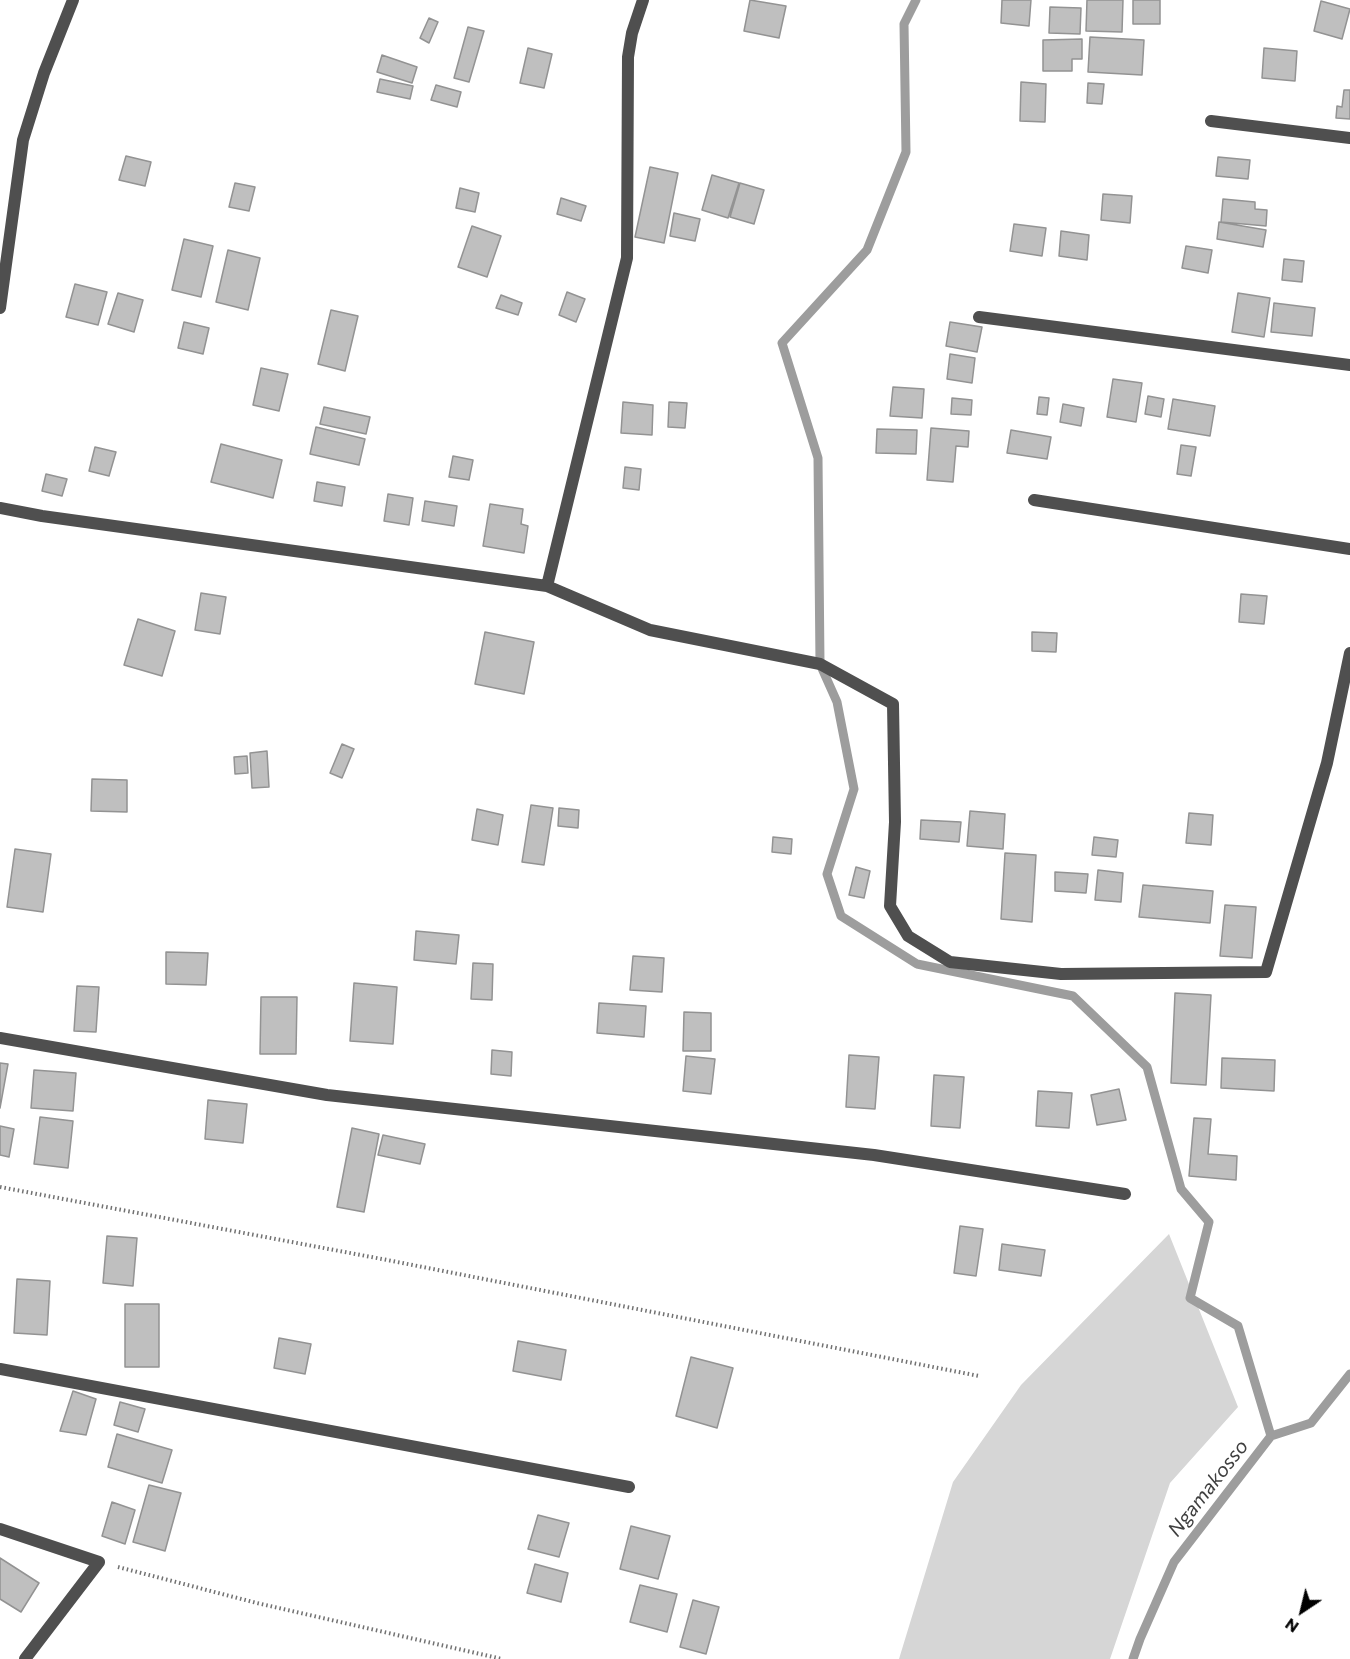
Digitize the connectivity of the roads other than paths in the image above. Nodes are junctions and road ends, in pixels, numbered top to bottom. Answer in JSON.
{"nodes":[{"id":1,"x":73,"y":0,"type":"edge"},
{"id":2,"x":643,"y":0,"type":"edge"},
{"id":3,"x":1211,"y":120,"type":"dead end"},
{"id":4,"x":1350,"y":138,"type":"edge"},
{"id":5,"x":0,"y":308,"type":"edge"},
{"id":6,"x":979,"y":316,"type":"dead end"},
{"id":7,"x":1350,"y":365,"type":"edge"},
{"id":8,"x":1034,"y":500,"type":"dead end"},
{"id":9,"x":0,"y":508,"type":"edge"},
{"id":10,"x":1350,"y":549,"type":"edge"},
{"id":11,"x":547,"y":586,"type":"junction"},
{"id":12,"x":1350,"y":653,"type":"edge"},
{"id":13,"x":0,"y":1038,"type":"edge"},
{"id":14,"x":1125,"y":1194,"type":"dead end"},
{"id":15,"x":0,"y":1369,"type":"edge"},
{"id":16,"x":629,"y":1487,"type":"dead end"},
{"id":17,"x":0,"y":1528,"type":"edge"},
{"id":18,"x":25,"y":1659,"type":"edge"}],
"edges":[{"from":1,"to":5,"type":"street"},
{"from":2,"to":11,"type":"street"},
{"from":3,"to":4,"type":"street"},
{"from":6,"to":7,"type":"street"},
{"from":8,"to":10,"type":"street"},
{"from":9,"to":11,"type":"street"},
{"from":11,"to":12,"type":"street"},
{"from":13,"to":14,"type":"street"},
{"from":15,"to":16,"type":"street"},
{"from":17,"to":18,"type":"street"}]}
